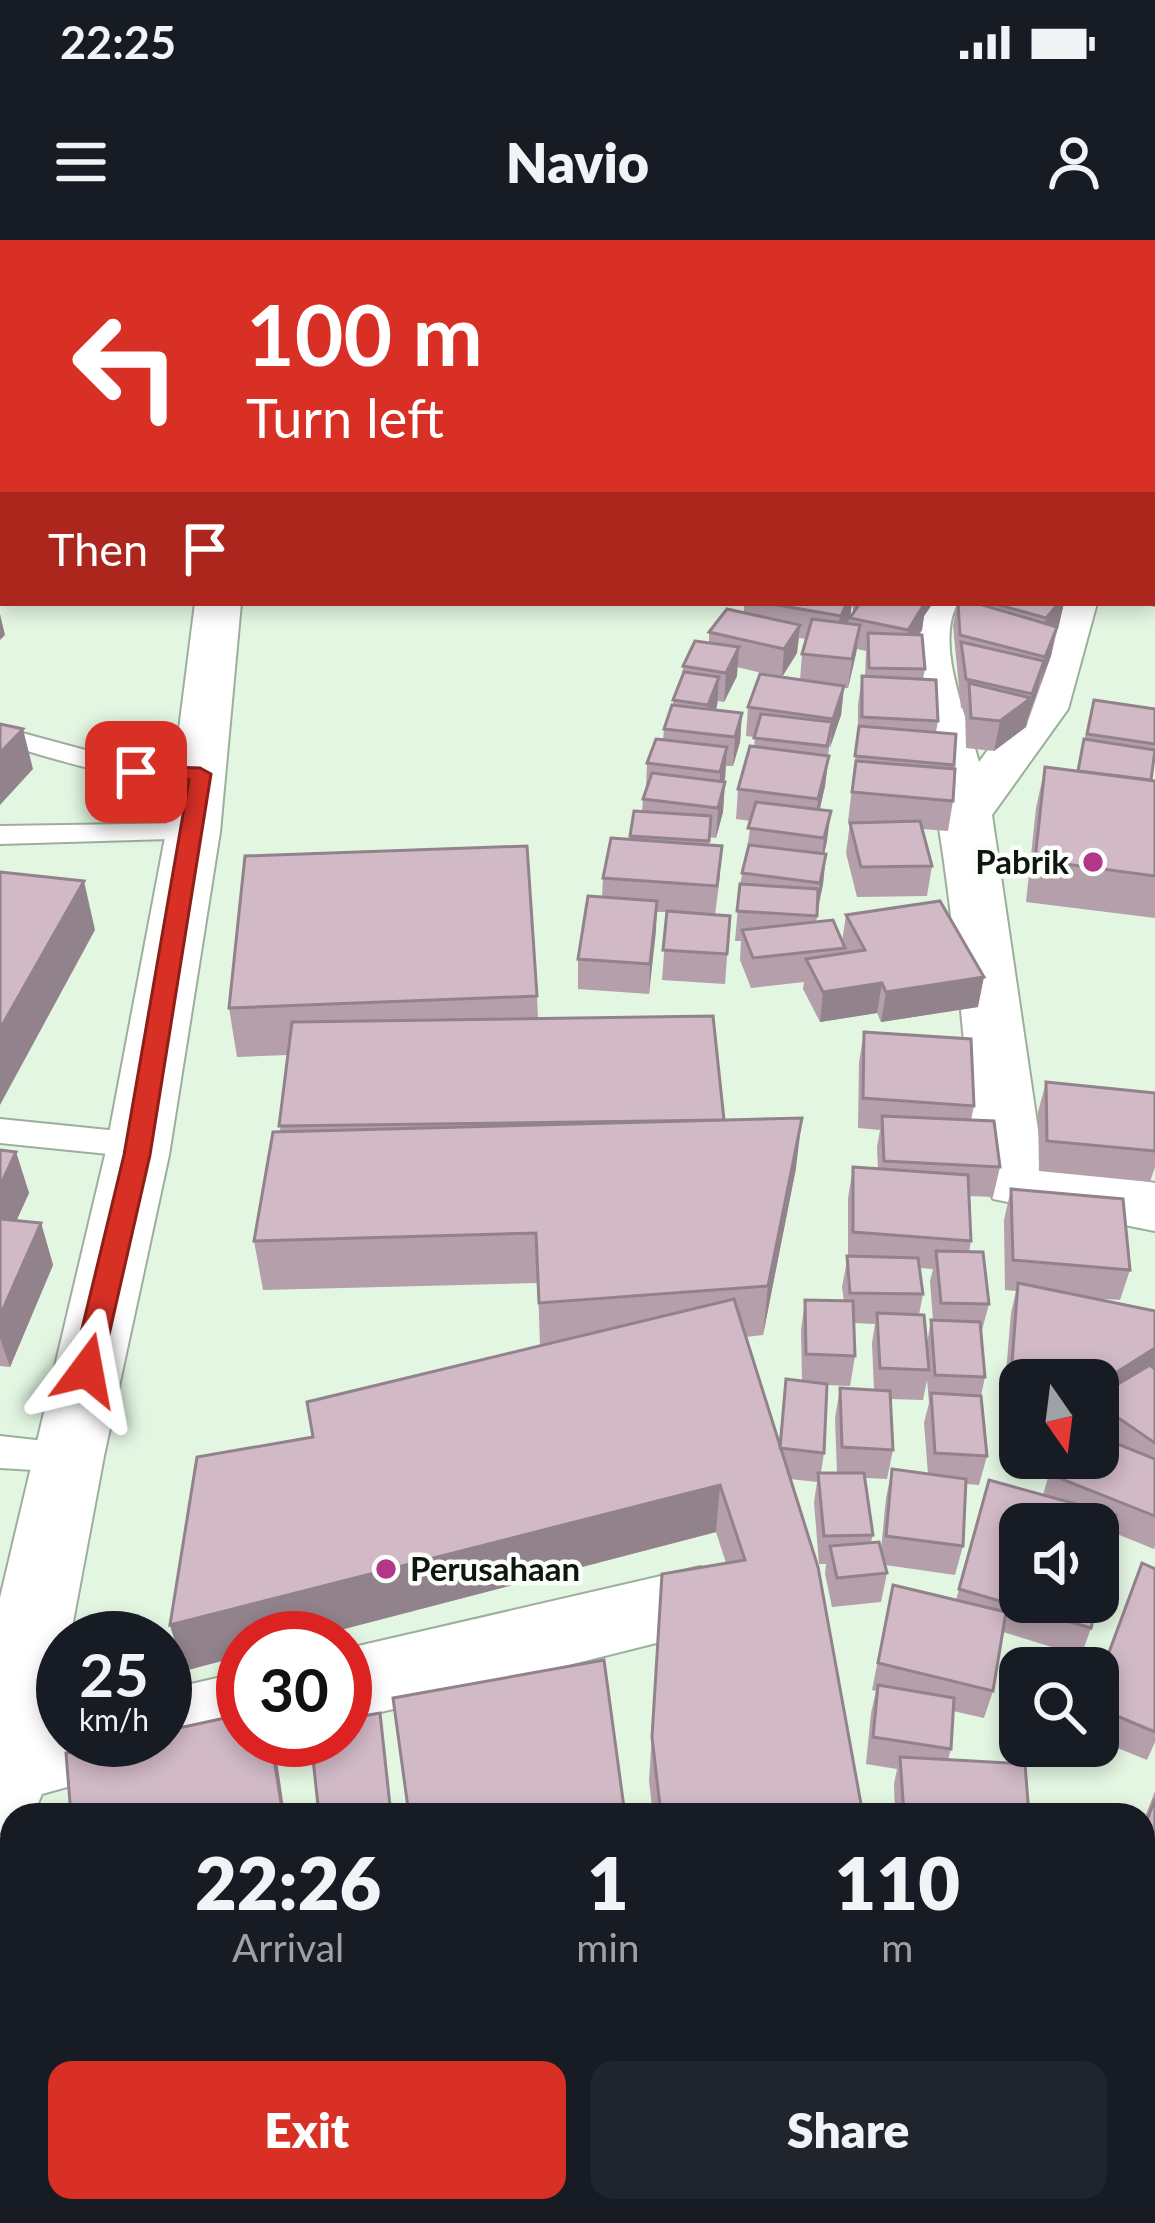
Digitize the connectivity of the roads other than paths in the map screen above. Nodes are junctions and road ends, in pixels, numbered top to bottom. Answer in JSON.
{"nodes":[{"id":1,"x":218,"y":606,"type":"edge"},
{"id":2,"x":933,"y":606,"type":"edge"},
{"id":3,"x":1073,"y":606,"type":"edge"},
{"id":4,"x":0,"y":735,"type":"edge"},
{"id":5,"x":197,"y":803,"type":"junction"},
{"id":6,"x":966,"y":815,"type":"junction"},
{"id":7,"x":0,"y":835,"type":"edge"},
{"id":8,"x":0,"y":1131,"type":"edge"},
{"id":9,"x":138,"y":1144,"type":"junction"},
{"id":10,"x":1155,"y":1207,"type":"edge"},
{"id":11,"x":0,"y":1452,"type":"edge"},
{"id":12,"x":67,"y":1456,"type":"junction"},
{"id":13,"x":700,"y":1601,"type":"edge"},
{"id":14,"x":372,"y":1679,"type":"edge"},
{"id":15,"x":37,"y":1767,"type":"edge"},
{"id":16,"x":4,"y":1779,"type":"edge"}],
"edges":[{"from":1,"to":5,"type":"street"},
{"from":2,"to":6,"type":"street"},
{"from":3,"to":6,"type":"street"},
{"from":4,"to":5,"type":"lane"},
{"from":5,"to":7,"type":"lane"},
{"from":5,"to":9,"type":"street"},
{"from":6,"to":10,"type":"street"},
{"from":8,"to":9,"type":"lane"},
{"from":9,"to":12,"type":"street"},
{"from":11,"to":12,"type":"lane"},
{"from":12,"to":16,"type":"street"},
{"from":13,"to":14,"type":"street"},
{"from":15,"to":16,"type":"street"}]}
